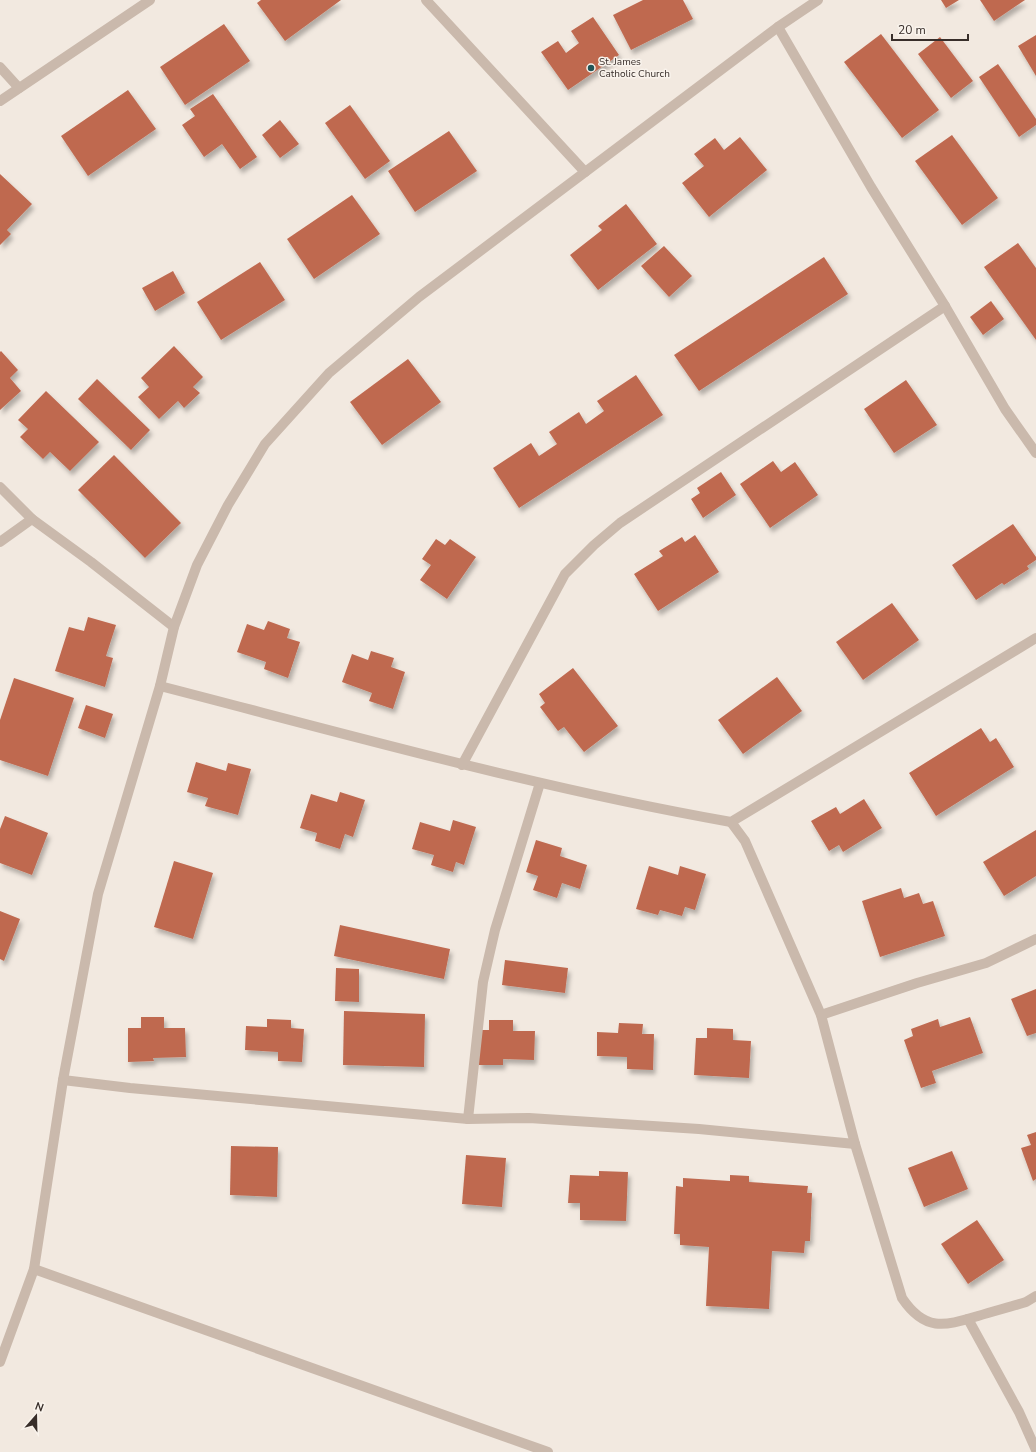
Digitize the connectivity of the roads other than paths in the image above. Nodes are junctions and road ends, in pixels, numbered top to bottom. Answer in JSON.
{"nodes":[{"id":1,"x":150,"y":0,"type":"edge"},
{"id":2,"x":426,"y":0,"type":"edge"},
{"id":3,"x":818,"y":0,"type":"edge"},
{"id":4,"x":778,"y":27,"type":"junction"},
{"id":5,"x":0,"y":67,"type":"edge"},
{"id":6,"x":19,"y":88,"type":"junction"},
{"id":7,"x":0,"y":101,"type":"edge"},
{"id":8,"x":585,"y":172,"type":"junction"},
{"id":9,"x":945,"y":306,"type":"junction"},
{"id":10,"x":1036,"y":453,"type":"edge"},
{"id":11,"x":0,"y":486,"type":"edge"},
{"id":12,"x":32,"y":519,"type":"junction"},
{"id":13,"x":0,"y":542,"type":"edge"},
{"id":14,"x":174,"y":627,"type":"junction"},
{"id":15,"x":1036,"y":638,"type":"edge"},
{"id":16,"x":160,"y":686,"type":"junction"},
{"id":17,"x":462,"y":765,"type":"junction"},
{"id":18,"x":540,"y":783,"type":"junction"},
{"id":19,"x":731,"y":822,"type":"junction"},
{"id":20,"x":1036,"y":940,"type":"edge"},
{"id":21,"x":821,"y":1015,"type":"junction"},
{"id":22,"x":63,"y":1080,"type":"junction"},
{"id":23,"x":468,"y":1119,"type":"junction"},
{"id":24,"x":855,"y":1144,"type":"junction"},
{"id":25,"x":34,"y":1269,"type":"junction"},
{"id":26,"x":1036,"y":1296,"type":"edge"},
{"id":27,"x":968,"y":1319,"type":"junction"},
{"id":28,"x":0,"y":1362,"type":"edge"},
{"id":29,"x":1036,"y":1450,"type":"edge"},
{"id":30,"x":548,"y":1452,"type":"edge"}],
"edges":[{"from":1,"to":6,"type":"street"},
{"from":2,"to":8,"type":"street"},
{"from":3,"to":4,"type":"street"},
{"from":4,"to":8,"type":"street"},
{"from":4,"to":9,"type":"street"},
{"from":5,"to":6,"type":"street"},
{"from":6,"to":7,"type":"street"},
{"from":8,"to":14,"type":"street"},
{"from":9,"to":10,"type":"street"},
{"from":9,"to":17,"type":"street"},
{"from":11,"to":12,"type":"street"},
{"from":12,"to":13,"type":"street"},
{"from":12,"to":14,"type":"street"},
{"from":14,"to":16,"type":"street"},
{"from":15,"to":19,"type":"street"},
{"from":16,"to":17,"type":"street"},
{"from":16,"to":22,"type":"street"},
{"from":17,"to":18,"type":"street"},
{"from":18,"to":19,"type":"street"},
{"from":18,"to":23,"type":"street"},
{"from":19,"to":21,"type":"street"},
{"from":20,"to":21,"type":"street"},
{"from":21,"to":24,"type":"street"},
{"from":22,"to":23,"type":"street"},
{"from":22,"to":25,"type":"street"},
{"from":23,"to":24,"type":"street"},
{"from":24,"to":27,"type":"street"},
{"from":25,"to":28,"type":"street"},
{"from":25,"to":30,"type":"street"},
{"from":26,"to":27,"type":"street"},
{"from":27,"to":29,"type":"street"}]}
